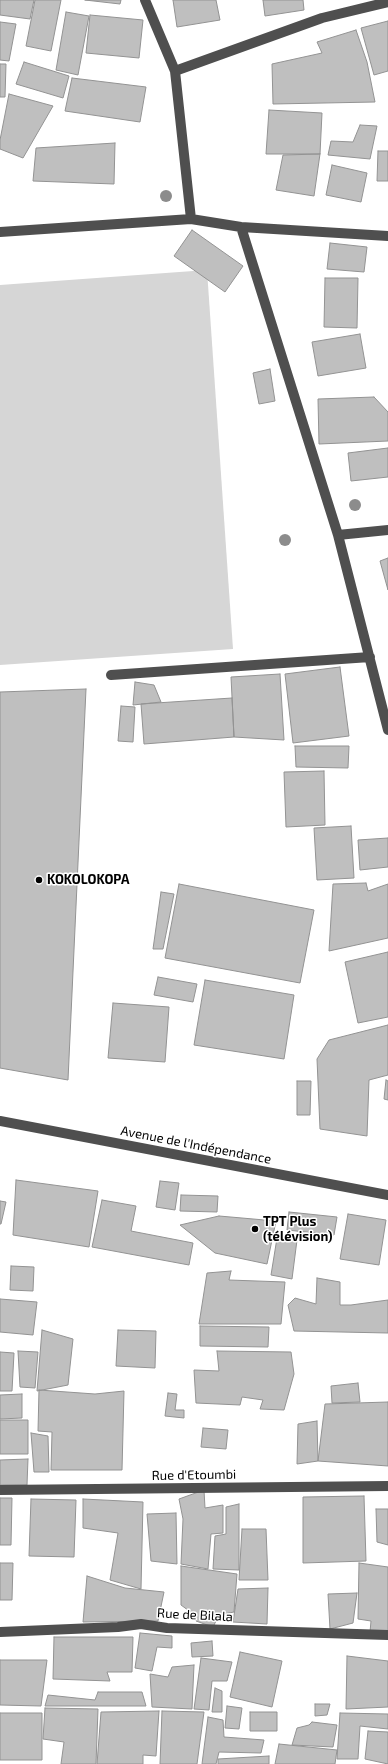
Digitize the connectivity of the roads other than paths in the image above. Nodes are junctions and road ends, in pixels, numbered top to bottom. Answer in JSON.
{"nodes":[{"id":1,"x":145,"y":0,"type":"edge"},
{"id":2,"x":388,"y":2,"type":"edge"},
{"id":3,"x":175,"y":71,"type":"junction"},
{"id":4,"x":191,"y":219,"type":"junction"},
{"id":5,"x":241,"y":227,"type":"junction"},
{"id":6,"x":0,"y":232,"type":"edge"},
{"id":7,"x":388,"y":236,"type":"edge"},
{"id":8,"x":388,"y":530,"type":"edge"},
{"id":9,"x":338,"y":535,"type":"junction"},
{"id":10,"x":370,"y":657,"type":"junction"},
{"id":11,"x":111,"y":675,"type":"dead end"},
{"id":12,"x":384,"y":701,"type":"edge"},
{"id":13,"x":388,"y":730,"type":"edge"},
{"id":14,"x":0,"y":1121,"type":"edge"},
{"id":15,"x":388,"y":1195,"type":"edge"},
{"id":16,"x":388,"y":1486,"type":"edge"},
{"id":17,"x":0,"y":1490,"type":"edge"},
{"id":18,"x":0,"y":1632,"type":"edge"},
{"id":19,"x":388,"y":1635,"type":"edge"}],
"edges":[{"from":1,"to":3,"type":"street"},
{"from":2,"to":3,"type":"street"},
{"from":3,"to":4,"type":"street"},
{"from":4,"to":5,"type":"street"},
{"from":4,"to":6,"type":"street"},
{"from":5,"to":7,"type":"street"},
{"from":5,"to":9,"type":"street"},
{"from":8,"to":9,"type":"street"},
{"from":9,"to":10,"type":"street"},
{"from":10,"to":11,"type":"street"},
{"from":10,"to":12,"type":"street"},
{"from":12,"to":13,"type":"street"},
{"from":14,"to":15,"type":"street","name":"Avenue de l'Indépendance"},
{"from":16,"to":17,"type":"street","name":"Rue d'Etoumbi"},
{"from":18,"to":19,"type":"street","name":"Rue de Bilala"}]}
